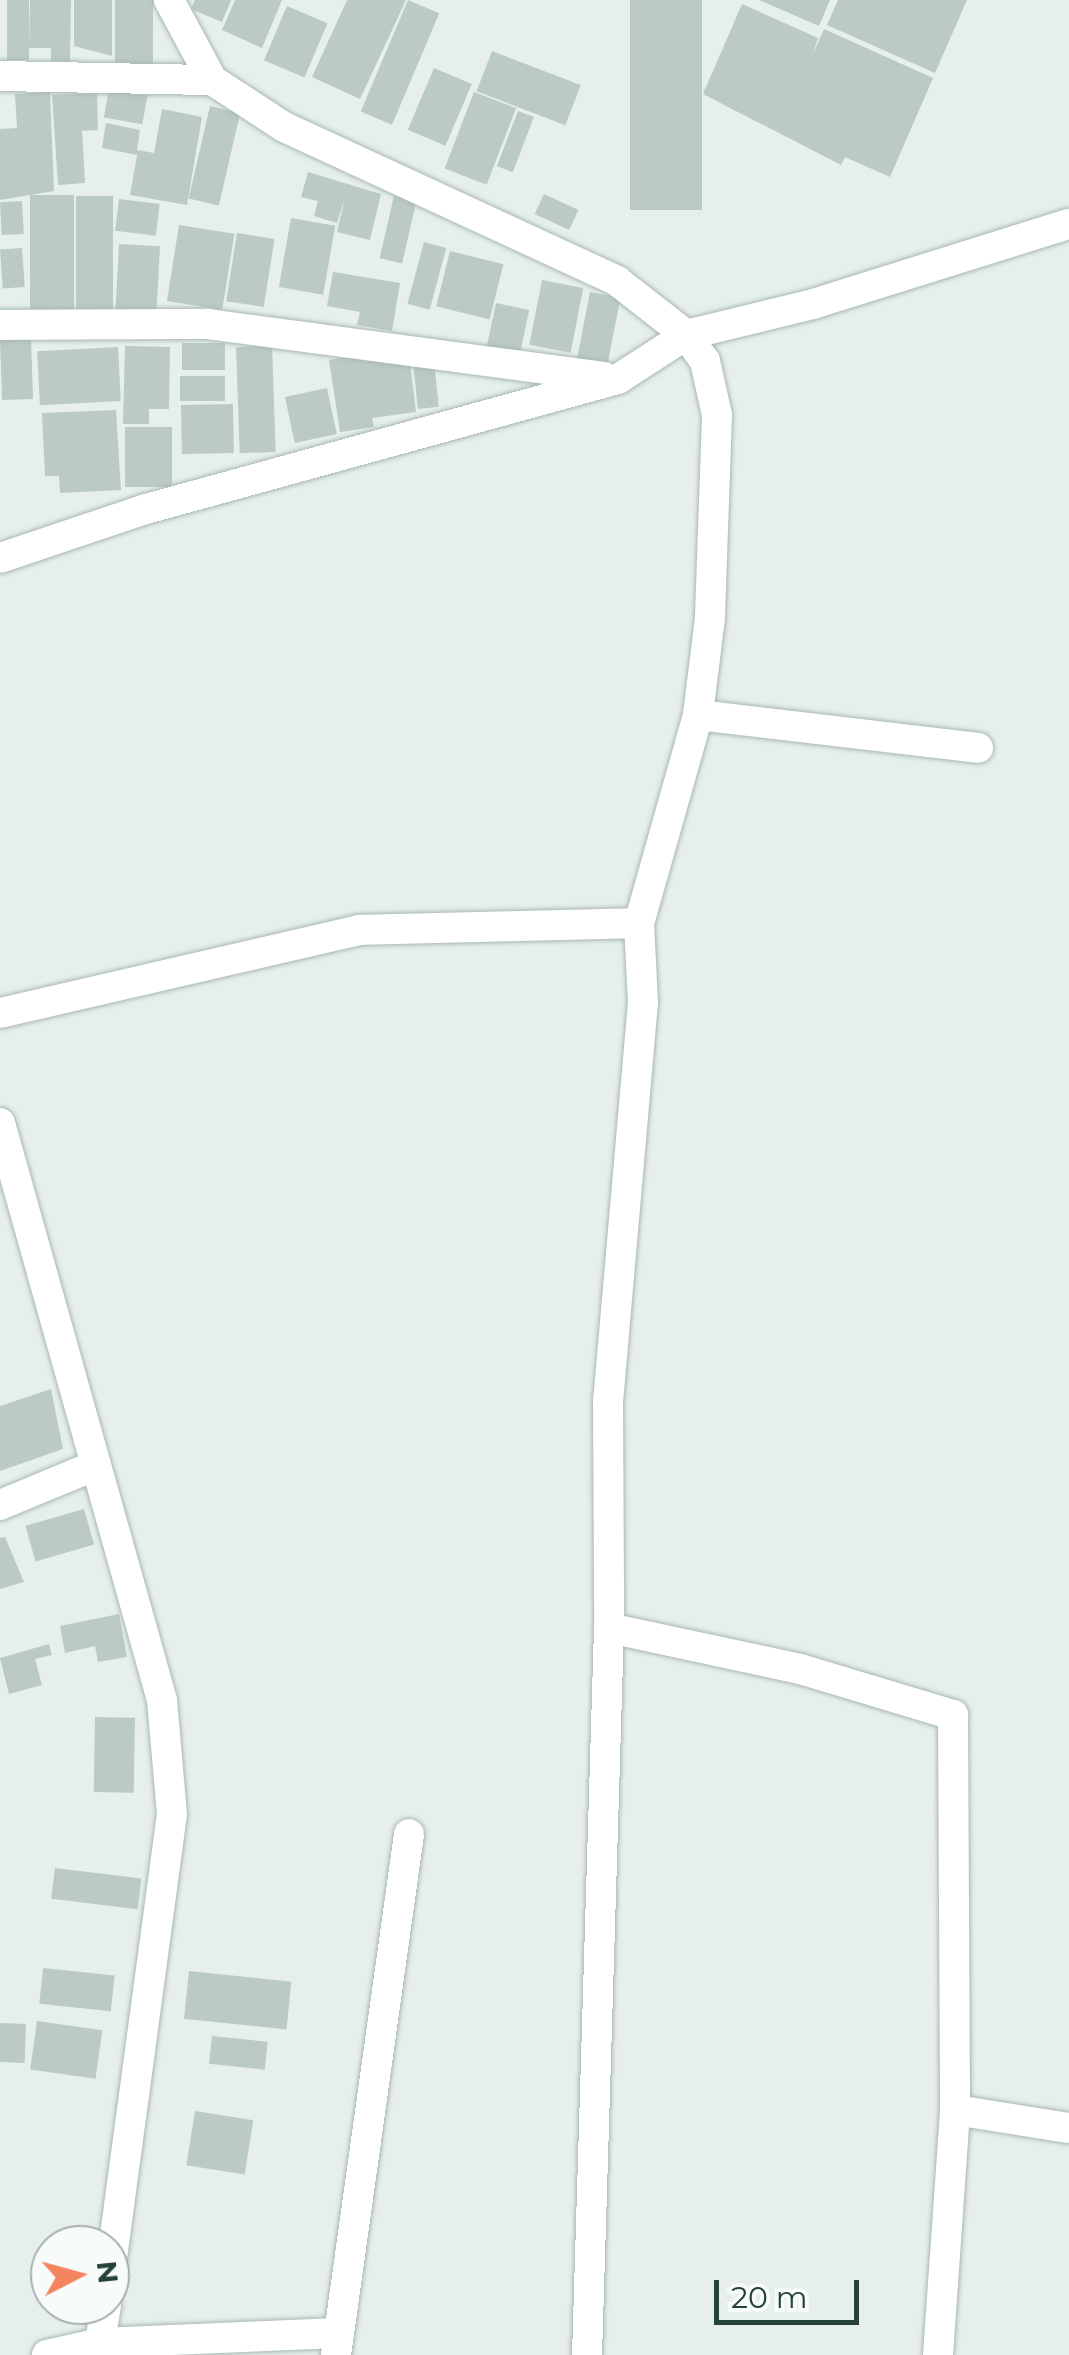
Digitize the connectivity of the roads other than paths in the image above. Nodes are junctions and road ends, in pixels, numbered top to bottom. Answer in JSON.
{"nodes":[{"id":1,"x":169,"y":0,"type":"edge"},
{"id":2,"x":0,"y":76,"type":"edge"},
{"id":3,"x":212,"y":80,"type":"junction"},
{"id":4,"x":1069,"y":224,"type":"edge"},
{"id":5,"x":0,"y":325,"type":"edge"},
{"id":6,"x":686,"y":335,"type":"junction"},
{"id":7,"x":618,"y":379,"type":"junction"},
{"id":8,"x":0,"y":558,"type":"edge"},
{"id":9,"x":698,"y":715,"type":"junction"},
{"id":10,"x":978,"y":748,"type":"dead end"},
{"id":11,"x":638,"y":923,"type":"junction"},
{"id":12,"x":0,"y":1013,"type":"edge"},
{"id":13,"x":0,"y":1123,"type":"edge"},
{"id":14,"x":96,"y":1466,"type":"junction"},
{"id":15,"x":0,"y":1505,"type":"edge"},
{"id":16,"x":609,"y":1628,"type":"junction"},
{"id":17,"x":409,"y":1834,"type":"dead end"},
{"id":18,"x":955,"y":2110,"type":"junction"},
{"id":19,"x":1069,"y":2128,"type":"edge"},
{"id":20,"x":116,"y":2225,"type":"edge"},
{"id":21,"x":337,"y":2344,"type":"edge"},
{"id":22,"x":99,"y":2349,"type":"edge"},
{"id":23,"x":47,"y":2355,"type":"edge"},
{"id":24,"x":587,"y":2355,"type":"edge"},
{"id":25,"x":938,"y":2355,"type":"edge"}],
"edges":[{"from":1,"to":3,"type":"street"},
{"from":2,"to":3,"type":"street"},
{"from":3,"to":6,"type":"street"},
{"from":4,"to":6,"type":"street"},
{"from":5,"to":7,"type":"street"},
{"from":6,"to":7,"type":"street"},
{"from":6,"to":9,"type":"street"},
{"from":7,"to":8,"type":"street"},
{"from":9,"to":10,"type":"street"},
{"from":9,"to":11,"type":"street"},
{"from":11,"to":12,"type":"street"},
{"from":11,"to":16,"type":"street"},
{"from":13,"to":14,"type":"street"},
{"from":14,"to":15,"type":"street"},
{"from":14,"to":20,"type":"street"},
{"from":16,"to":18,"type":"street"},
{"from":16,"to":24,"type":"street"},
{"from":17,"to":21,"type":"street"},
{"from":18,"to":19,"type":"street"},
{"from":18,"to":25,"type":"street"},
{"from":21,"to":22,"type":"street"},
{"from":22,"to":23,"type":"street"}]}
